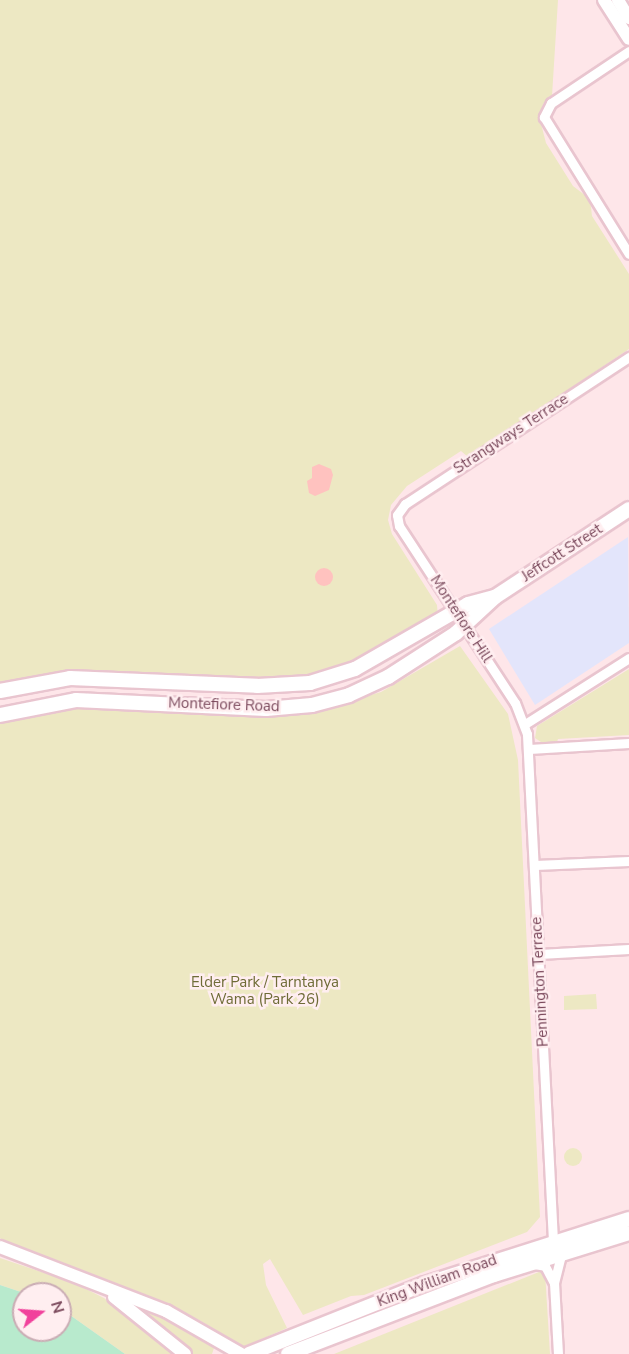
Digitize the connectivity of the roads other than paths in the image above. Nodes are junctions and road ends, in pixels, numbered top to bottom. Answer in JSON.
{"nodes":[{"id":1,"x":604,"y":0,"type":"edge"},
{"id":2,"x":618,"y":0,"type":"edge"},
{"id":3,"x":629,"y":18,"type":"edge"},
{"id":4,"x":629,"y":39,"type":"edge"},
{"id":5,"x":629,"y":51,"type":"edge"},
{"id":6,"x":629,"y":254,"type":"edge"},
{"id":7,"x":629,"y":357,"type":"edge"},
{"id":8,"x":629,"y":509,"type":"edge"},
{"id":9,"x":397,"y":515,"type":"joint"},
{"id":10,"x":495,"y":597,"type":"junction"},
{"id":11,"x":456,"y":610,"type":"junction"},
{"id":12,"x":466,"y":626,"type":"junction"},
{"id":13,"x":629,"y":658,"type":"edge"},
{"id":14,"x":178,"y":681,"type":"junction"},
{"id":15,"x":0,"y":691,"type":"edge"},
{"id":16,"x":177,"y":703,"type":"junction"},
{"id":17,"x":0,"y":715,"type":"edge"},
{"id":18,"x":525,"y":724,"type":"junction"},
{"id":19,"x":629,"y":743,"type":"edge"},
{"id":20,"x":529,"y":749,"type":"junction"},
{"id":21,"x":629,"y":861,"type":"edge"},
{"id":22,"x":535,"y":865,"type":"junction"},
{"id":23,"x":629,"y":949,"type":"edge"},
{"id":24,"x":539,"y":954,"type":"junction"},
{"id":25,"x":629,"y":1219,"type":"edge"},
{"id":26,"x":629,"y":1233,"type":"edge"},
{"id":27,"x":553,"y":1241,"type":"junction"},
{"id":28,"x":0,"y":1247,"type":"edge"},
{"id":29,"x":561,"y":1254,"type":"junction"},
{"id":30,"x":531,"y":1263,"type":"junction"},
{"id":31,"x":554,"y":1282,"type":"junction"},
{"id":32,"x":94,"y":1283,"type":"junction"},
{"id":33,"x":186,"y":1354,"type":"edge"},
{"id":34,"x":241,"y":1354,"type":"edge"},
{"id":35,"x":249,"y":1354,"type":"edge"},
{"id":36,"x":288,"y":1354,"type":"edge"},
{"id":37,"x":558,"y":1354,"type":"edge"}],
"edges":[{"from":1,"to":4,"type":"street"},
{"from":2,"to":3,"type":"street"},
{"from":5,"to":6,"type":"street"},
{"from":7,"to":9,"type":"street","name":"Strangways Terrace"},
{"from":8,"to":10,"type":"main road","name":"Jeffcott Street"},
{"from":9,"to":11,"type":"street","name":"Montefiore Hill"},
{"from":10,"to":11,"type":"main road","name":"Jeffcott Street"},
{"from":10,"to":12,"type":"main road","name":"Jeffcott Street"},
{"from":11,"to":12,"type":"street","name":"Montefiore Hill"},
{"from":11,"to":14,"type":"main road","name":"Montefiore Road"},
{"from":12,"to":16,"type":"main road","name":"Montefiore Road"},
{"from":12,"to":18,"type":"street","name":"Montefiore Hill"},
{"from":13,"to":18,"type":"street"},
{"from":14,"to":15,"type":"main road","name":"Montefiore Road"},
{"from":14,"to":16,"type":"main road"},
{"from":16,"to":17,"type":"main road","name":"Montefiore Road"},
{"from":18,"to":20,"type":"street","name":"Pennington Terrace"},
{"from":19,"to":20,"type":"street"},
{"from":20,"to":22,"type":"street","name":"Pennington Terrace"},
{"from":21,"to":22,"type":"street"},
{"from":22,"to":24,"type":"street","name":"Pennington Terrace"},
{"from":23,"to":24,"type":"street"},
{"from":24,"to":27,"type":"street","name":"Pennington Terrace"},
{"from":25,"to":27,"type":"main road","name":"King William Road"},
{"from":26,"to":29,"type":"main road","name":"King William Road"},
{"from":27,"to":30,"type":"main road"},
{"from":27,"to":35,"type":"main road","name":"King William Road"},
{"from":28,"to":32,"type":"street"},
{"from":29,"to":30,"type":"main road","name":"King William Road"},
{"from":29,"to":31,"type":"street"},
{"from":30,"to":31,"type":"street"},
{"from":30,"to":36,"type":"main road","name":"King William Road"},
{"from":31,"to":37,"type":"street"},
{"from":32,"to":33,"type":"street"},
{"from":32,"to":34,"type":"street"}]}
